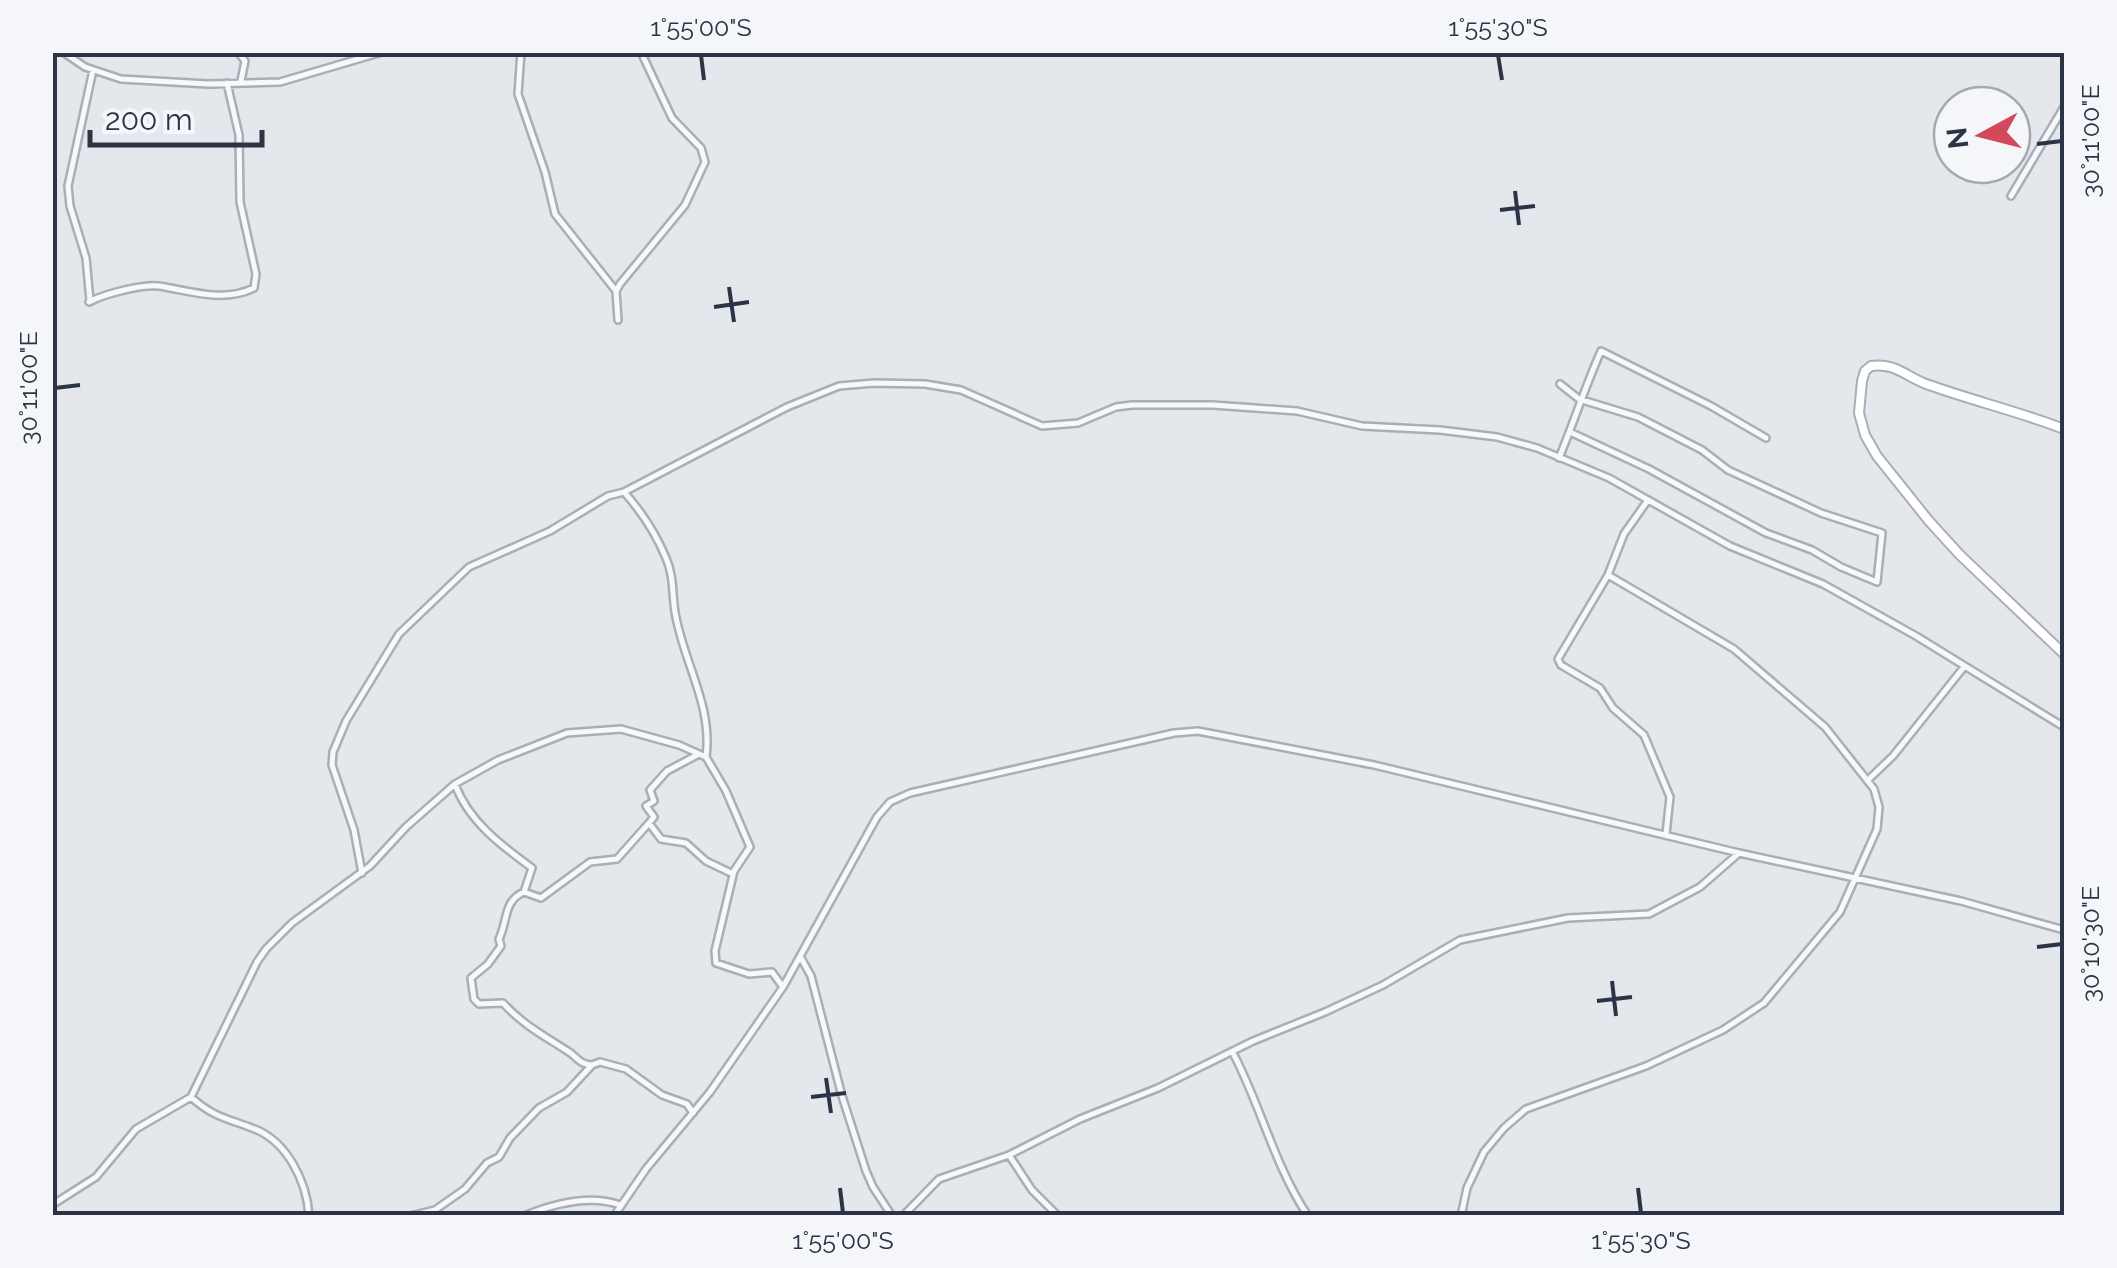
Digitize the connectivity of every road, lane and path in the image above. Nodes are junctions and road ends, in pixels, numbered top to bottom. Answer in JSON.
{"nodes":[{"id":1,"x":62,"y":52,"type":"edge"},
{"id":2,"x":238,"y":52,"type":"edge"},
{"id":3,"x":382,"y":52,"type":"edge"},
{"id":4,"x":521,"y":52,"type":"edge"},
{"id":5,"x":641,"y":52,"type":"edge"},
{"id":6,"x":94,"y":70,"type":"junction"},
{"id":7,"x":241,"y":82,"type":"junction"},
{"id":8,"x":227,"y":83,"type":"junction"},
{"id":9,"x":2064,"y":107,"type":"edge"},
{"id":10,"x":2011,"y":196,"type":"dead end"},
{"id":11,"x":616,"y":291,"type":"junction"},
{"id":12,"x":618,"y":320,"type":"dead end"},
{"id":13,"x":1560,"y":384,"type":"dead end"},
{"id":14,"x":1579,"y":398,"type":"junction"},
{"id":15,"x":2064,"y":429,"type":"edge"},
{"id":16,"x":1570,"y":432,"type":"junction"},
{"id":17,"x":1766,"y":438,"type":"dead end"},
{"id":18,"x":1559,"y":458,"type":"junction"},
{"id":19,"x":624,"y":492,"type":"junction"},
{"id":20,"x":1648,"y":500,"type":"junction"},
{"id":21,"x":1608,"y":576,"type":"junction"},
{"id":22,"x":2064,"y":654,"type":"edge"},
{"id":23,"x":1964,"y":666,"type":"junction"},
{"id":24,"x":2064,"y":727,"type":"edge"},
{"id":25,"x":702,"y":756,"type":"junction"},
{"id":26,"x":1868,"y":780,"type":"junction"},
{"id":27,"x":455,"y":784,"type":"junction"},
{"id":28,"x":648,"y":823,"type":"junction"},
{"id":29,"x":1666,"y":834,"type":"junction"},
{"id":30,"x":1739,"y":852,"type":"junction"},
{"id":31,"x":362,"y":873,"type":"junction"},
{"id":32,"x":733,"y":874,"type":"junction"},
{"id":33,"x":1856,"y":878,"type":"junction"},
{"id":34,"x":524,"y":892,"type":"junction"},
{"id":35,"x":2064,"y":930,"type":"edge"},
{"id":36,"x":801,"y":958,"type":"junction"},
{"id":37,"x":783,"y":987,"type":"junction"},
{"id":38,"x":1233,"y":1053,"type":"junction"},
{"id":39,"x":592,"y":1065,"type":"junction"},
{"id":40,"x":190,"y":1096,"type":"junction"},
{"id":41,"x":693,"y":1113,"type":"junction"},
{"id":42,"x":1009,"y":1155,"type":"junction"},
{"id":43,"x":620,"y":1204,"type":"junction"},
{"id":44,"x":52,"y":1205,"type":"edge"},
{"id":45,"x":309,"y":1216,"type":"edge"},
{"id":46,"x":410,"y":1216,"type":"edge"},
{"id":47,"x":524,"y":1216,"type":"edge"},
{"id":48,"x":614,"y":1216,"type":"edge"},
{"id":49,"x":892,"y":1216,"type":"edge"},
{"id":50,"x":903,"y":1216,"type":"edge"},
{"id":51,"x":1058,"y":1216,"type":"edge"},
{"id":52,"x":1308,"y":1216,"type":"edge"},
{"id":53,"x":1461,"y":1216,"type":"edge"}],
"edges":[{"from":1,"to":6,"type":"street"},
{"from":2,"to":7,"type":"street"},
{"from":3,"to":7,"type":"street"},
{"from":4,"to":11,"type":"street"},
{"from":5,"to":11,"type":"street"},
{"from":6,"to":8,"type":"street"},
{"from":6,"to":8,"type":"street"},
{"from":7,"to":8,"type":"street"},
{"from":9,"to":10,"type":"street"},
{"from":11,"to":12,"type":"street"},
{"from":13,"to":14,"type":"street"},
{"from":14,"to":16,"type":"street"},
{"from":14,"to":16,"type":"street"},
{"from":14,"to":17,"type":"street"},
{"from":15,"to":22,"type":"main road"},
{"from":16,"to":18,"type":"street"},
{"from":18,"to":19,"type":"street"},
{"from":18,"to":20,"type":"street"},
{"from":19,"to":25,"type":"street"},
{"from":19,"to":31,"type":"street"},
{"from":20,"to":21,"type":"street"},
{"from":20,"to":23,"type":"street"},
{"from":21,"to":26,"type":"street"},
{"from":21,"to":29,"type":"street"},
{"from":23,"to":24,"type":"street"},
{"from":23,"to":26,"type":"street"},
{"from":25,"to":27,"type":"street"},
{"from":25,"to":28,"type":"street"},
{"from":25,"to":32,"type":"street"},
{"from":26,"to":33,"type":"street"},
{"from":27,"to":31,"type":"street"},
{"from":27,"to":34,"type":"street"},
{"from":28,"to":32,"type":"street"},
{"from":28,"to":34,"type":"street"},
{"from":29,"to":30,"type":"street"},
{"from":29,"to":36,"type":"street"},
{"from":30,"to":33,"type":"street"},
{"from":30,"to":38,"type":"street"},
{"from":31,"to":40,"type":"street"},
{"from":32,"to":37,"type":"street"},
{"from":33,"to":35,"type":"street"},
{"from":33,"to":53,"type":"street"},
{"from":34,"to":39,"type":"street"},
{"from":36,"to":37,"type":"street"},
{"from":36,"to":49,"type":"street"},
{"from":37,"to":41,"type":"street"},
{"from":38,"to":42,"type":"street"},
{"from":38,"to":52,"type":"street"},
{"from":39,"to":41,"type":"street"},
{"from":39,"to":46,"type":"street"},
{"from":40,"to":44,"type":"street"},
{"from":40,"to":45,"type":"street"},
{"from":41,"to":43,"type":"street"},
{"from":42,"to":50,"type":"street"},
{"from":42,"to":51,"type":"street"},
{"from":43,"to":47,"type":"street"},
{"from":43,"to":48,"type":"street"}]}
